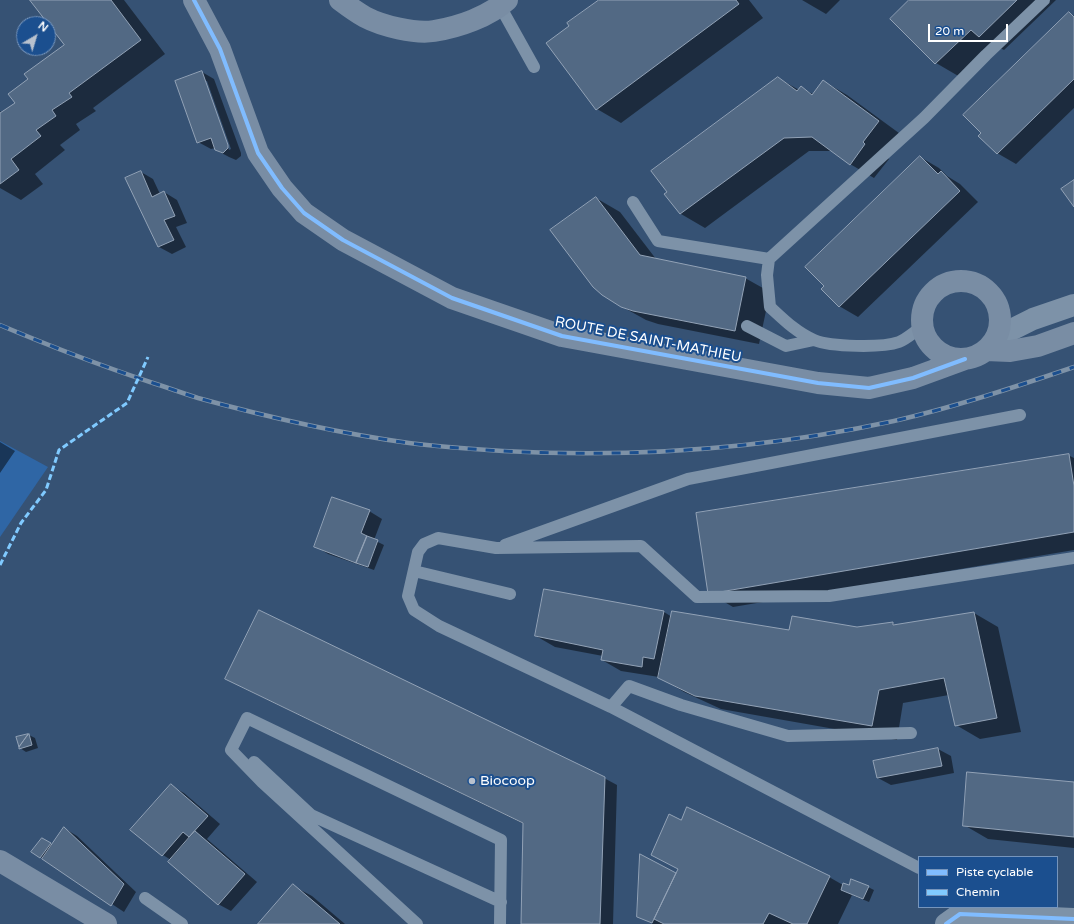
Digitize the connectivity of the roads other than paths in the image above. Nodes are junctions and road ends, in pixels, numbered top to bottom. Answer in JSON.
{"nodes":[{"id":1,"x":194,"y":0,"type":"edge"},
{"id":2,"x":340,"y":0,"type":"edge"},
{"id":3,"x":1044,"y":0,"type":"edge"},
{"id":4,"x":504,"y":3,"type":"edge"},
{"id":5,"x":534,"y":66,"type":"dead end"},
{"id":6,"x":634,"y":202,"type":"dead end"},
{"id":7,"x":768,"y":259,"type":"junction"},
{"id":8,"x":1074,"y":305,"type":"edge"},
{"id":9,"x":747,"y":326,"type":"dead end"},
{"id":10,"x":922,"y":326,"type":"junction"},
{"id":11,"x":1074,"y":333,"type":"edge"},
{"id":12,"x":814,"y":340,"type":"junction"},
{"id":13,"x":992,"y":343,"type":"junction"},
{"id":14,"x":965,"y":360,"type":"junction"},
{"id":15,"x":1020,"y":415,"type":"dead end"},
{"id":16,"x":496,"y":548,"type":"junction"},
{"id":17,"x":1074,"y":558,"type":"edge"},
{"id":18,"x":414,"y":571,"type":"junction"},
{"id":19,"x":510,"y":594,"type":"dead end"},
{"id":20,"x":611,"y":707,"type":"junction"},
{"id":21,"x":910,"y":733,"type":"dead end"},
{"id":22,"x":234,"y":744,"type":"junction"},
{"id":23,"x":0,"y":861,"type":"edge"},
{"id":24,"x":918,"y":867,"type":"edge"},
{"id":25,"x":145,"y":898,"type":"dead end"},
{"id":26,"x":501,"y":902,"type":"junction"},
{"id":27,"x":954,"y":915,"type":"edge"},
{"id":28,"x":1074,"y":919,"type":"edge"},
{"id":29,"x":106,"y":924,"type":"edge"},
{"id":30,"x":182,"y":924,"type":"edge"},
{"id":31,"x":417,"y":924,"type":"edge"},
{"id":32,"x":500,"y":924,"type":"edge"}],
"edges":[{"from":1,"to":14,"type":"street","name":"ROUTE DE SAINT-MATHIEU"},
{"from":2,"to":4,"type":"street"},
{"from":3,"to":7,"type":"lane"},
{"from":4,"to":5,"type":"lane"},
{"from":6,"to":7,"type":"lane"},
{"from":7,"to":12,"type":"lane"},
{"from":8,"to":13,"type":"street"},
{"from":9,"to":12,"type":"lane"},
{"from":10,"to":12,"type":"lane"},
{"from":10,"to":13,"type":"street"},
{"from":10,"to":14,"type":"street"},
{"from":11,"to":13,"type":"street"},
{"from":13,"to":14,"type":"street"},
{"from":15,"to":16,"type":"lane"},
{"from":16,"to":17,"type":"lane"},
{"from":16,"to":18,"type":"lane"},
{"from":18,"to":19,"type":"lane"},
{"from":18,"to":20,"type":"lane"},
{"from":20,"to":21,"type":"lane"},
{"from":20,"to":24,"type":"lane"},
{"from":22,"to":26,"type":"lane"},
{"from":22,"to":26,"type":"lane"},
{"from":22,"to":31,"type":"lane"},
{"from":23,"to":29,"type":"street"},
{"from":25,"to":30,"type":"lane"},
{"from":26,"to":32,"type":"lane"},
{"from":27,"to":28,"type":"street"}]}
